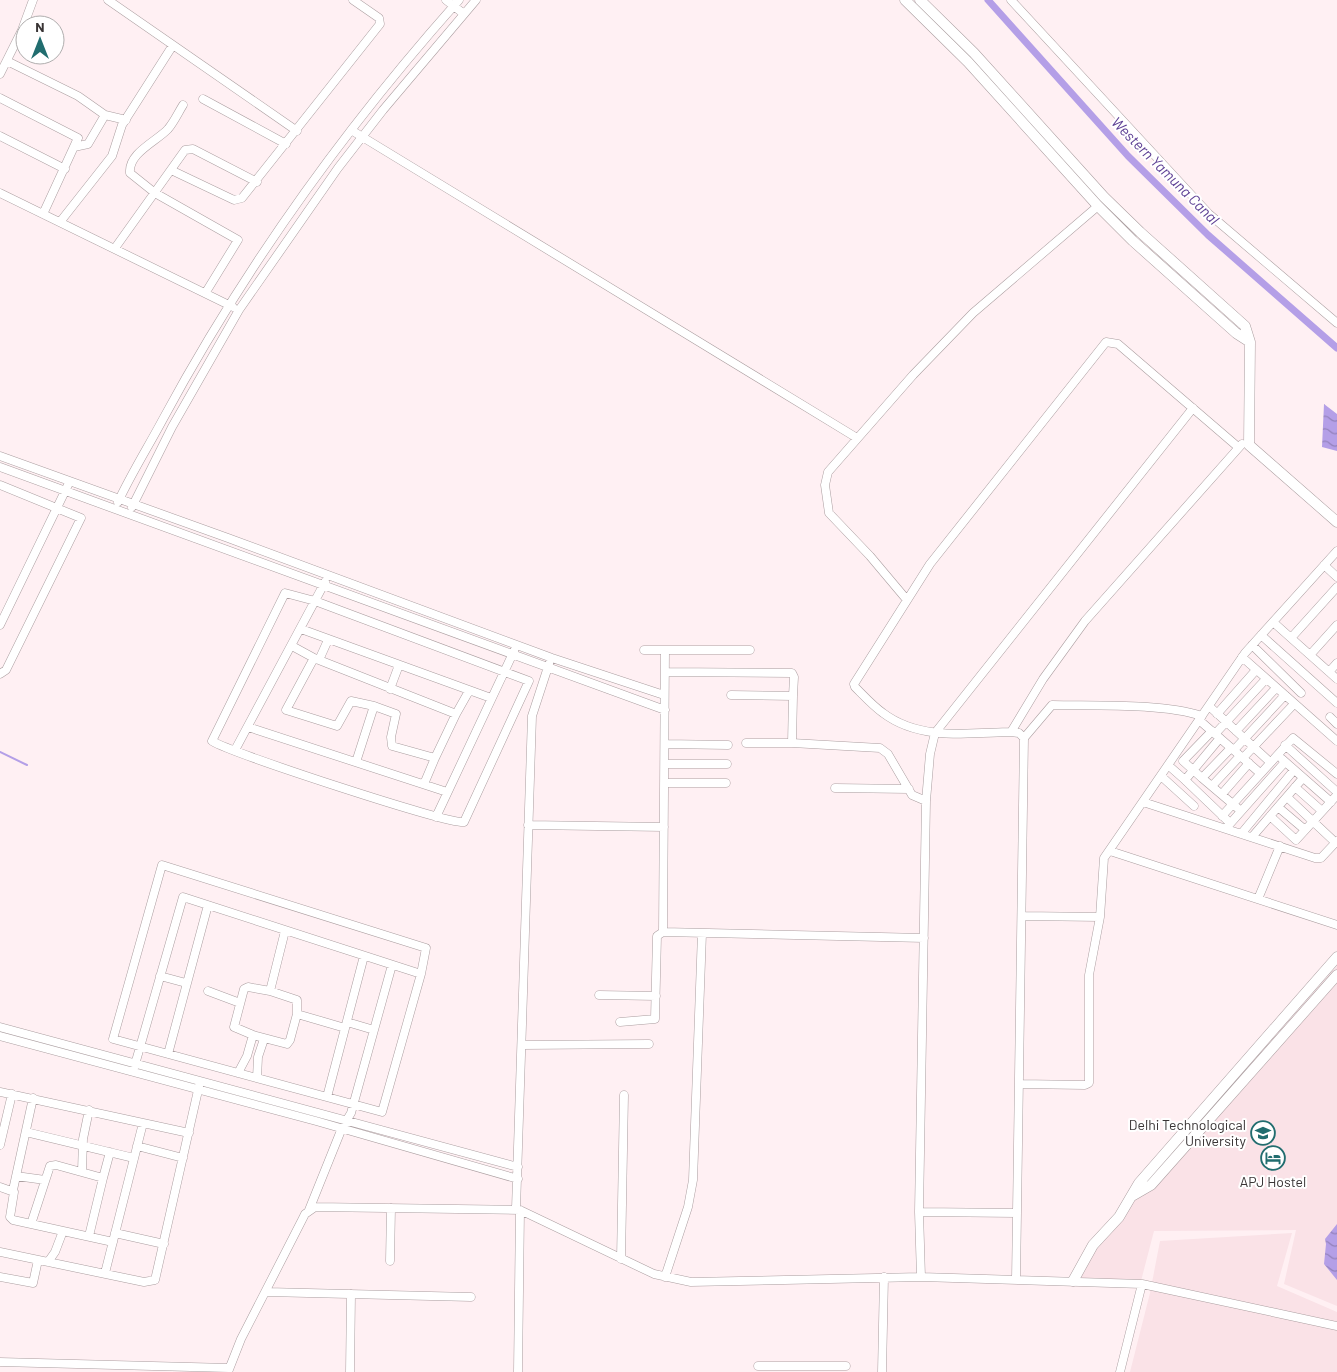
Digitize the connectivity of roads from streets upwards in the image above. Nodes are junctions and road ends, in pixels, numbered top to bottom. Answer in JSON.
{"nodes":[{"id":1,"x":32,"y":0,"type":"edge"},
{"id":2,"x":108,"y":0,"type":"edge"},
{"id":3,"x":353,"y":0,"type":"edge"},
{"id":4,"x":446,"y":0,"type":"edge"},
{"id":5,"x":476,"y":0,"type":"edge"},
{"id":6,"x":905,"y":0,"type":"edge"},
{"id":7,"x":920,"y":0,"type":"edge"},
{"id":8,"x":1011,"y":0,"type":"edge"},
{"id":9,"x":456,"y":3,"type":"edge"},
{"id":10,"x":464,"y":14,"type":"junction"},
{"id":11,"x":172,"y":45,"type":"junction"},
{"id":12,"x":7,"y":61,"type":"junction"},
{"id":13,"x":0,"y":74,"type":"edge"},
{"id":14,"x":0,"y":98,"type":"edge"},
{"id":15,"x":203,"y":99,"type":"dead end"},
{"id":16,"x":182,"y":105,"type":"dead end"},
{"id":17,"x":105,"y":115,"type":"junction"},
{"id":18,"x":126,"y":120,"type":"junction"},
{"id":19,"x":351,"y":130,"type":"junction"},
{"id":20,"x":297,"y":131,"type":"junction"},
{"id":21,"x":0,"y":136,"type":"edge"},
{"id":22,"x":363,"y":137,"type":"junction"},
{"id":23,"x":286,"y":144,"type":"junction"},
{"id":24,"x":74,"y":147,"type":"junction"},
{"id":25,"x":65,"y":169,"type":"junction"},
{"id":26,"x":171,"y":170,"type":"junction"},
{"id":27,"x":257,"y":182,"type":"junction"},
{"id":28,"x":155,"y":192,"type":"junction"},
{"id":29,"x":0,"y":193,"type":"edge"},
{"id":30,"x":1098,"y":206,"type":"junction"},
{"id":31,"x":44,"y":214,"type":"junction"},
{"id":32,"x":60,"y":222,"type":"junction"},
{"id":33,"x":115,"y":248,"type":"junction"},
{"id":34,"x":206,"y":292,"type":"junction"},
{"id":35,"x":229,"y":304,"type":"junction"},
{"id":36,"x":239,"y":310,"type":"junction"},
{"id":37,"x":1337,"y":324,"type":"edge"},
{"id":38,"x":1250,"y":342,"type":"junction"},
{"id":39,"x":1193,"y":408,"type":"junction"},
{"id":40,"x":857,"y":438,"type":"junction"},
{"id":41,"x":1248,"y":441,"type":"junction"},
{"id":42,"x":1238,"y":447,"type":"junction"},
{"id":43,"x":0,"y":456,"type":"edge"},
{"id":44,"x":0,"y":467,"type":"edge"},
{"id":45,"x":70,"y":482,"type":"junction"},
{"id":46,"x":0,"y":486,"type":"edge"},
{"id":47,"x":66,"y":490,"type":"junction"},
{"id":48,"x":120,"y":499,"type":"junction"},
{"id":49,"x":133,"y":505,"type":"junction"},
{"id":50,"x":57,"y":508,"type":"junction"},
{"id":51,"x":115,"y":509,"type":"junction"},
{"id":52,"x":130,"y":514,"type":"junction"},
{"id":53,"x":1337,"y":522,"type":"edge"},
{"id":54,"x":1337,"y":551,"type":"edge"},
{"id":55,"x":1324,"y":566,"type":"junction"},
{"id":56,"x":328,"y":576,"type":"junction"},
{"id":57,"x":1337,"y":577,"type":"edge"},
{"id":58,"x":323,"y":585,"type":"junction"},
{"id":59,"x":1337,"y":587,"type":"edge"},
{"id":60,"x":907,"y":600,"type":"junction"},
{"id":61,"x":316,"y":601,"type":"junction"},
{"id":62,"x":1273,"y":622,"type":"junction"},
{"id":63,"x":0,"y":625,"type":"edge"},
{"id":64,"x":1337,"y":625,"type":"edge"},
{"id":65,"x":301,"y":629,"type":"junction"},
{"id":66,"x":1261,"y":635,"type":"junction"},
{"id":67,"x":1291,"y":638,"type":"junction"},
{"id":68,"x":328,"y":640,"type":"junction"},
{"id":69,"x":518,"y":645,"type":"junction"},
{"id":70,"x":1252,"y":645,"type":"junction"},
{"id":71,"x":292,"y":646,"type":"junction"},
{"id":72,"x":644,"y":650,"type":"dead end"},
{"id":73,"x":665,"y":650,"type":"junction"},
{"id":74,"x":750,"y":650,"type":"dead end"},
{"id":75,"x":512,"y":654,"type":"junction"},
{"id":76,"x":1310,"y":655,"type":"junction"},
{"id":77,"x":1242,"y":657,"type":"junction"},
{"id":78,"x":552,"y":658,"type":"junction"},
{"id":79,"x":316,"y":659,"type":"junction"},
{"id":80,"x":1337,"y":663,"type":"edge"},
{"id":81,"x":399,"y":665,"type":"junction"},
{"id":82,"x":548,"y":668,"type":"junction"},
{"id":83,"x":505,"y":670,"type":"junction"},
{"id":84,"x":1256,"y":670,"type":"junction"},
{"id":85,"x":664,"y":672,"type":"junction"},
{"id":86,"x":1329,"y":672,"type":"junction"},
{"id":87,"x":0,"y":674,"type":"edge"},
{"id":88,"x":1266,"y":679,"type":"junction"},
{"id":89,"x":1337,"y":679,"type":"edge"},
{"id":90,"x":1276,"y":688,"type":"junction"},
{"id":91,"x":390,"y":689,"type":"junction"},
{"id":92,"x":469,"y":691,"type":"junction"},
{"id":93,"x":1301,"y":693,"type":"dead end"},
{"id":94,"x":664,"y":695,"type":"junction"},
{"id":95,"x":731,"y":695,"type":"dead end"},
{"id":96,"x":1285,"y":695,"type":"junction"},
{"id":97,"x":793,"y":696,"type":"junction"},
{"id":98,"x":491,"y":698,"type":"junction"},
{"id":99,"x":1337,"y":703,"type":"edge"},
{"id":100,"x":1294,"y":704,"type":"junction"},
{"id":101,"x":374,"y":706,"type":"junction"},
{"id":102,"x":1209,"y":706,"type":"junction"},
{"id":103,"x":665,"y":710,"type":"junction"},
{"id":104,"x":456,"y":714,"type":"junction"},
{"id":105,"x":1217,"y":714,"type":"junction"},
{"id":106,"x":1201,"y":718,"type":"junction"},
{"id":107,"x":1330,"y":718,"type":"dead end"},
{"id":108,"x":1226,"y":722,"type":"junction"},
{"id":109,"x":1337,"y":724,"type":"edge"},
{"id":110,"x":248,"y":727,"type":"junction"},
{"id":111,"x":1236,"y":731,"type":"junction"},
{"id":112,"x":1011,"y":732,"type":"junction"},
{"id":113,"x":934,"y":733,"type":"junction"},
{"id":114,"x":1216,"y":734,"type":"junction"},
{"id":115,"x":1024,"y":738,"type":"junction"},
{"id":116,"x":1244,"y":738,"type":"junction"},
{"id":117,"x":1337,"y":741,"type":"edge"},
{"id":118,"x":746,"y":743,"type":"dead end"},
{"id":119,"x":792,"y":743,"type":"junction"},
{"id":120,"x":665,"y":744,"type":"junction"},
{"id":121,"x":728,"y":745,"type":"dead end"},
{"id":122,"x":1285,"y":745,"type":"junction"},
{"id":123,"x":1254,"y":748,"type":"junction"},
{"id":124,"x":1232,"y":749,"type":"junction"},
{"id":125,"x":235,"y":750,"type":"junction"},
{"id":126,"x":1176,"y":754,"type":"junction"},
{"id":127,"x":1277,"y":754,"type":"junction"},
{"id":128,"x":434,"y":758,"type":"junction"},
{"id":129,"x":1244,"y":759,"type":"junction"},
{"id":130,"x":1183,"y":761,"type":"junction"},
{"id":131,"x":356,"y":762,"type":"junction"},
{"id":132,"x":1270,"y":762,"type":"junction"},
{"id":133,"x":1285,"y":762,"type":"junction"},
{"id":134,"x":665,"y":764,"type":"junction"},
{"id":135,"x":727,"y":764,"type":"dead end"},
{"id":136,"x":1168,"y":765,"type":"junction"},
{"id":137,"x":1192,"y":770,"type":"junction"},
{"id":138,"x":1294,"y":770,"type":"junction"},
{"id":139,"x":1260,"y":773,"type":"junction"},
{"id":140,"x":1337,"y":774,"type":"edge"},
{"id":141,"x":1161,"y":776,"type":"junction"},
{"id":142,"x":1202,"y":778,"type":"junction"},
{"id":143,"x":1303,"y":778,"type":"junction"},
{"id":144,"x":1185,"y":780,"type":"junction"},
{"id":145,"x":664,"y":783,"type":"junction"},
{"id":146,"x":424,"y":784,"type":"junction"},
{"id":147,"x":726,"y":784,"type":"dead end"},
{"id":148,"x":1212,"y":786,"type":"junction"},
{"id":149,"x":1295,"y":787,"type":"junction"},
{"id":150,"x":835,"y":788,"type":"dead end"},
{"id":151,"x":909,"y":790,"type":"junction"},
{"id":152,"x":447,"y":792,"type":"junction"},
{"id":153,"x":1337,"y":793,"type":"edge"},
{"id":154,"x":1222,"y":794,"type":"junction"},
{"id":155,"x":1287,"y":796,"type":"junction"},
{"id":156,"x":921,"y":800,"type":"junction"},
{"id":157,"x":1143,"y":802,"type":"junction"},
{"id":158,"x":1331,"y":802,"type":"junction"},
{"id":159,"x":1232,"y":803,"type":"junction"},
{"id":160,"x":1194,"y":806,"type":"dead end"},
{"id":161,"x":1278,"y":807,"type":"junction"},
{"id":162,"x":1241,"y":811,"type":"junction"},
{"id":163,"x":1322,"y":811,"type":"junction"},
{"id":164,"x":436,"y":816,"type":"junction"},
{"id":165,"x":1222,"y":816,"type":"junction"},
{"id":166,"x":1270,"y":816,"type":"junction"},
{"id":167,"x":1313,"y":820,"type":"junction"},
{"id":168,"x":528,"y":825,"type":"junction"},
{"id":169,"x":1228,"y":826,"type":"junction"},
{"id":170,"x":664,"y":828,"type":"junction"},
{"id":171,"x":1304,"y":829,"type":"junction"},
{"id":172,"x":1241,"y":834,"type":"junction"},
{"id":173,"x":1252,"y":837,"type":"junction"},
{"id":174,"x":1296,"y":840,"type":"junction"},
{"id":175,"x":1336,"y":842,"type":"edge"},
{"id":176,"x":1280,"y":846,"type":"junction"},
{"id":177,"x":1110,"y":851,"type":"junction"},
{"id":178,"x":1294,"y":851,"type":"junction"},
{"id":179,"x":1258,"y":899,"type":"junction"},
{"id":180,"x":208,"y":905,"type":"junction"},
{"id":181,"x":1022,"y":916,"type":"junction"},
{"id":182,"x":1100,"y":917,"type":"junction"},
{"id":183,"x":1337,"y":925,"type":"edge"},
{"id":184,"x":285,"y":930,"type":"junction"},
{"id":185,"x":664,"y":932,"type":"junction"},
{"id":186,"x":702,"y":933,"type":"junction"},
{"id":187,"x":924,"y":938,"type":"junction"},
{"id":188,"x":364,"y":956,"type":"junction"},
{"id":189,"x":1337,"y":957,"type":"edge"},
{"id":190,"x":392,"y":965,"type":"junction"},
{"id":191,"x":421,"y":974,"type":"junction"},
{"id":192,"x":1337,"y":975,"type":"edge"},
{"id":193,"x":160,"y":976,"type":"junction"},
{"id":194,"x":186,"y":983,"type":"junction"},
{"id":195,"x":208,"y":991,"type":"dead end"},
{"id":196,"x":270,"y":991,"type":"junction"},
{"id":197,"x":599,"y":995,"type":"dead end"},
{"id":198,"x":656,"y":996,"type":"junction"},
{"id":199,"x":240,"y":1003,"type":"junction"},
{"id":200,"x":297,"y":1014,"type":"junction"},
{"id":201,"x":620,"y":1022,"type":"dead end"},
{"id":202,"x":346,"y":1025,"type":"junction"},
{"id":203,"x":0,"y":1027,"type":"edge"},
{"id":204,"x":374,"y":1030,"type":"junction"},
{"id":205,"x":253,"y":1035,"type":"junction"},
{"id":206,"x":0,"y":1036,"type":"edge"},
{"id":207,"x":264,"y":1039,"type":"junction"},
{"id":208,"x":649,"y":1044,"type":"dead end"},
{"id":209,"x":522,"y":1045,"type":"junction"},
{"id":210,"x":140,"y":1046,"type":"junction"},
{"id":211,"x":168,"y":1054,"type":"junction"},
{"id":212,"x":135,"y":1064,"type":"junction"},
{"id":213,"x":133,"y":1072,"type":"junction"},
{"id":214,"x":238,"y":1073,"type":"junction"},
{"id":215,"x":257,"y":1078,"type":"junction"},
{"id":216,"x":1020,"y":1084,"type":"junction"},
{"id":217,"x":199,"y":1086,"type":"junction"},
{"id":218,"x":0,"y":1092,"type":"edge"},
{"id":219,"x":12,"y":1094,"type":"junction"},
{"id":220,"x":624,"y":1095,"type":"dead end"},
{"id":221,"x":327,"y":1097,"type":"junction"},
{"id":222,"x":33,"y":1098,"type":"junction"},
{"id":223,"x":354,"y":1104,"type":"junction"},
{"id":224,"x":88,"y":1110,"type":"junction"},
{"id":225,"x":143,"y":1123,"type":"junction"},
{"id":226,"x":344,"y":1125,"type":"junction"},
{"id":227,"x":26,"y":1132,"type":"junction"},
{"id":228,"x":189,"y":1134,"type":"junction"},
{"id":229,"x":0,"y":1145,"type":"edge"},
{"id":230,"x":83,"y":1145,"type":"junction"},
{"id":231,"x":137,"y":1146,"type":"junction"},
{"id":232,"x":110,"y":1152,"type":"junction"},
{"id":233,"x":134,"y":1158,"type":"junction"},
{"id":234,"x":184,"y":1158,"type":"junction"},
{"id":235,"x":518,"y":1168,"type":"junction"},
{"id":236,"x":82,"y":1172,"type":"junction"},
{"id":237,"x":16,"y":1176,"type":"junction"},
{"id":238,"x":103,"y":1178,"type":"junction"},
{"id":239,"x":518,"y":1178,"type":"junction"},
{"id":240,"x":45,"y":1180,"type":"junction"},
{"id":241,"x":0,"y":1187,"type":"edge"},
{"id":242,"x":12,"y":1190,"type":"junction"},
{"id":243,"x":1132,"y":1196,"type":"junction"},
{"id":244,"x":391,"y":1208,"type":"junction"},
{"id":245,"x":309,"y":1210,"type":"junction"},
{"id":246,"x":518,"y":1210,"type":"junction"},
{"id":247,"x":919,"y":1212,"type":"junction"},
{"id":248,"x":1017,"y":1213,"type":"junction"},
{"id":249,"x":31,"y":1224,"type":"junction"},
{"id":250,"x":63,"y":1231,"type":"junction"},
{"id":251,"x":115,"y":1233,"type":"junction"},
{"id":252,"x":88,"y":1236,"type":"junction"},
{"id":253,"x":112,"y":1242,"type":"junction"},
{"id":254,"x":164,"y":1244,"type":"junction"},
{"id":255,"x":0,"y":1252,"type":"edge"},
{"id":256,"x":620,"y":1259,"type":"junction"},
{"id":257,"x":38,"y":1260,"type":"junction"},
{"id":258,"x":390,"y":1261,"type":"dead end"},
{"id":259,"x":48,"y":1262,"type":"junction"},
{"id":260,"x":104,"y":1273,"type":"junction"},
{"id":261,"x":884,"y":1276,"type":"junction"},
{"id":262,"x":921,"y":1276,"type":"junction"},
{"id":263,"x":0,"y":1277,"type":"edge"},
{"id":264,"x":665,"y":1277,"type":"junction"},
{"id":265,"x":1016,"y":1280,"type":"junction"},
{"id":266,"x":1073,"y":1282,"type":"junction"},
{"id":267,"x":1142,"y":1284,"type":"junction"},
{"id":268,"x":267,"y":1292,"type":"junction"},
{"id":269,"x":351,"y":1294,"type":"junction"},
{"id":270,"x":471,"y":1297,"type":"dead end"},
{"id":271,"x":1337,"y":1326,"type":"edge"},
{"id":272,"x":0,"y":1362,"type":"edge"},
{"id":273,"x":758,"y":1366,"type":"dead end"},
{"id":274,"x":846,"y":1366,"type":"dead end"},
{"id":275,"x":816,"y":1369,"type":"edge"},
{"id":276,"x":228,"y":1370,"type":"edge"},
{"id":277,"x":350,"y":1372,"type":"edge"},
{"id":278,"x":518,"y":1372,"type":"edge"},
{"id":279,"x":882,"y":1372,"type":"edge"},
{"id":280,"x":1120,"y":1372,"type":"edge"}],
"edges":[{"from":1,"to":12,"type":"street"},
{"from":2,"to":11,"type":"street"},
{"from":3,"to":20,"type":"street"},
{"from":4,"to":9,"type":"street"},
{"from":5,"to":10,"type":"street"},
{"from":6,"to":30,"type":"street"},
{"from":7,"to":38,"type":"street"},
{"from":8,"to":37,"type":"street"},
{"from":9,"to":10,"type":"street"},
{"from":9,"to":19,"type":"street"},
{"from":10,"to":22,"type":"street"},
{"from":11,"to":18,"type":"street"},
{"from":11,"to":20,"type":"street"},
{"from":12,"to":13,"type":"street"},
{"from":12,"to":17,"type":"street"},
{"from":14,"to":24,"type":"street"},
{"from":15,"to":23,"type":"street"},
{"from":16,"to":28,"type":"street"},
{"from":17,"to":18,"type":"street"},
{"from":17,"to":24,"type":"street"},
{"from":18,"to":32,"type":"street"},
{"from":19,"to":22,"type":"street"},
{"from":19,"to":35,"type":"street"},
{"from":20,"to":23,"type":"street"},
{"from":21,"to":25,"type":"street"},
{"from":22,"to":36,"type":"street"},
{"from":22,"to":40,"type":"street"},
{"from":23,"to":27,"type":"street"},
{"from":24,"to":25,"type":"street"},
{"from":25,"to":31,"type":"street"},
{"from":26,"to":27,"type":"street"},
{"from":26,"to":27,"type":"street"},
{"from":26,"to":28,"type":"street"},
{"from":28,"to":33,"type":"street"},
{"from":28,"to":34,"type":"street"},
{"from":29,"to":31,"type":"street"},
{"from":30,"to":38,"type":"street"},
{"from":30,"to":40,"type":"street"},
{"from":31,"to":32,"type":"street"},
{"from":32,"to":33,"type":"street"},
{"from":33,"to":34,"type":"street"},
{"from":34,"to":35,"type":"street"},
{"from":35,"to":36,"type":"street"},
{"from":35,"to":48,"type":"street"},
{"from":36,"to":49,"type":"street"},
{"from":38,"to":41,"type":"street"},
{"from":39,"to":42,"type":"street"},
{"from":39,"to":60,"type":"street"},
{"from":39,"to":113,"type":"street"},
{"from":40,"to":60,"type":"street"},
{"from":41,"to":42,"type":"street"},
{"from":41,"to":53,"type":"street"},
{"from":42,"to":112,"type":"street"},
{"from":43,"to":45,"type":"street"},
{"from":44,"to":47,"type":"street"},
{"from":45,"to":47,"type":"street"},
{"from":45,"to":48,"type":"street"},
{"from":46,"to":50,"type":"street"},
{"from":47,"to":50,"type":"street"},
{"from":47,"to":51,"type":"street"},
{"from":48,"to":49,"type":"street"},
{"from":48,"to":51,"type":"street"},
{"from":49,"to":52,"type":"street"},
{"from":49,"to":56,"type":"street"},
{"from":50,"to":63,"type":"street"},
{"from":50,"to":87,"type":"street"},
{"from":51,"to":52,"type":"street"},
{"from":52,"to":58,"type":"street"},
{"from":54,"to":55,"type":"street"},
{"from":55,"to":57,"type":"street"},
{"from":55,"to":62,"type":"street"},
{"from":56,"to":58,"type":"street"},
{"from":56,"to":69,"type":"street"},
{"from":58,"to":61,"type":"street"},
{"from":58,"to":75,"type":"street"},
{"from":59,"to":67,"type":"street"},
{"from":60,"to":113,"type":"street"},
{"from":61,"to":65,"type":"street"},
{"from":61,"to":83,"type":"street"},
{"from":61,"to":125,"type":"street"},
{"from":62,"to":66,"type":"street"},
{"from":62,"to":67,"type":"street"},
{"from":64,"to":76,"type":"street"},
{"from":65,"to":68,"type":"street"},
{"from":65,"to":71,"type":"street"},
{"from":66,"to":70,"type":"street"},
{"from":66,"to":99,"type":"street"},
{"from":67,"to":76,"type":"street"},
{"from":68,"to":79,"type":"street"},
{"from":68,"to":81,"type":"street"},
{"from":69,"to":75,"type":"street"},
{"from":69,"to":78,"type":"street"},
{"from":70,"to":77,"type":"street"},
{"from":70,"to":93,"type":"street"},
{"from":71,"to":79,"type":"street"},
{"from":71,"to":110,"type":"street"},
{"from":72,"to":73,"type":"street"},
{"from":73,"to":74,"type":"street"},
{"from":73,"to":85,"type":"street"},
{"from":75,"to":82,"type":"street"},
{"from":75,"to":83,"type":"street"},
{"from":76,"to":86,"type":"street"},
{"from":77,"to":84,"type":"street"},
{"from":77,"to":102,"type":"street"},
{"from":78,"to":82,"type":"street"},
{"from":78,"to":94,"type":"street"},
{"from":79,"to":91,"type":"street"},
{"from":79,"to":101,"type":"street"},
{"from":80,"to":86,"type":"street"},
{"from":81,"to":91,"type":"street"},
{"from":81,"to":92,"type":"street"},
{"from":82,"to":103,"type":"street"},
{"from":82,"to":168,"type":"street"},
{"from":83,"to":98,"type":"street"},
{"from":83,"to":164,"type":"street"},
{"from":84,"to":88,"type":"street"},
{"from":84,"to":105,"type":"street"},
{"from":85,"to":94,"type":"street"},
{"from":85,"to":97,"type":"street"},
{"from":86,"to":89,"type":"street"},
{"from":88,"to":90,"type":"street"},
{"from":88,"to":108,"type":"street"},
{"from":90,"to":96,"type":"street"},
{"from":90,"to":111,"type":"street"},
{"from":91,"to":104,"type":"street"},
{"from":92,"to":98,"type":"street"},
{"from":92,"to":104,"type":"street"},
{"from":94,"to":103,"type":"street"},
{"from":95,"to":97,"type":"street"},
{"from":96,"to":100,"type":"street"},
{"from":96,"to":116,"type":"street"},
{"from":97,"to":119,"type":"street"},
{"from":98,"to":152,"type":"street"},
{"from":100,"to":117,"type":"street"},
{"from":100,"to":123,"type":"street"},
{"from":101,"to":128,"type":"street"},
{"from":101,"to":131,"type":"street"},
{"from":102,"to":105,"type":"street"},
{"from":102,"to":106,"type":"street"},
{"from":103,"to":120,"type":"street"},
{"from":104,"to":128,"type":"street"},
{"from":105,"to":108,"type":"street"},
{"from":106,"to":114,"type":"street"},
{"from":106,"to":115,"type":"street"},
{"from":106,"to":126,"type":"street"},
{"from":107,"to":109,"type":"street"},
{"from":108,"to":111,"type":"street"},
{"from":108,"to":114,"type":"street"},
{"from":110,"to":125,"type":"street"},
{"from":110,"to":131,"type":"street"},
{"from":111,"to":116,"type":"street"},
{"from":112,"to":113,"type":"street"},
{"from":112,"to":115,"type":"street"},
{"from":113,"to":156,"type":"street"},
{"from":114,"to":124,"type":"street"},
{"from":114,"to":130,"type":"street"},
{"from":114,"to":137,"type":"street"},
{"from":115,"to":181,"type":"street"},
{"from":116,"to":123,"type":"street"},
{"from":116,"to":124,"type":"street"},
{"from":118,"to":119,"type":"street"},
{"from":119,"to":151,"type":"street"},
{"from":120,"to":121,"type":"street"},
{"from":120,"to":134,"type":"street"},
{"from":122,"to":127,"type":"street"},
{"from":122,"to":140,"type":"street"},
{"from":122,"to":153,"type":"street"},
{"from":123,"to":129,"type":"street"},
{"from":123,"to":132,"type":"street"},
{"from":124,"to":129,"type":"street"},
{"from":124,"to":142,"type":"street"},
{"from":125,"to":164,"type":"street"},
{"from":126,"to":130,"type":"street"},
{"from":126,"to":136,"type":"street"},
{"from":127,"to":132,"type":"street"},
{"from":127,"to":133,"type":"street"},
{"from":128,"to":146,"type":"street"},
{"from":129,"to":139,"type":"street"},
{"from":129,"to":148,"type":"street"},
{"from":129,"to":154,"type":"street"},
{"from":130,"to":137,"type":"street"},
{"from":131,"to":146,"type":"street"},
{"from":132,"to":139,"type":"street"},
{"from":133,"to":138,"type":"street"},
{"from":133,"to":162,"type":"street"},
{"from":134,"to":135,"type":"street"},
{"from":134,"to":145,"type":"street"},
{"from":136,"to":141,"type":"street"},
{"from":136,"to":144,"type":"street"},
{"from":137,"to":142,"type":"street"},
{"from":137,"to":144,"type":"street"},
{"from":138,"to":143,"type":"street"},
{"from":138,"to":172,"type":"street"},
{"from":139,"to":159,"type":"street"},
{"from":141,"to":157,"type":"street"},
{"from":141,"to":160,"type":"street"},
{"from":142,"to":148,"type":"street"},
{"from":143,"to":149,"type":"street"},
{"from":143,"to":158,"type":"street"},
{"from":144,"to":165,"type":"street"},
{"from":145,"to":147,"type":"street"},
{"from":145,"to":170,"type":"street"},
{"from":146,"to":152,"type":"street"},
{"from":148,"to":154,"type":"street"},
{"from":149,"to":155,"type":"street"},
{"from":149,"to":163,"type":"street"},
{"from":150,"to":151,"type":"street"},
{"from":151,"to":156,"type":"street"},
{"from":152,"to":164,"type":"street"},
{"from":153,"to":158,"type":"street"},
{"from":154,"to":159,"type":"street"},
{"from":155,"to":161,"type":"street"},
{"from":155,"to":167,"type":"street"},
{"from":156,"to":187,"type":"street"},
{"from":157,"to":169,"type":"street"},
{"from":157,"to":177,"type":"street"},
{"from":158,"to":163,"type":"street"},
{"from":159,"to":162,"type":"street"},
{"from":159,"to":165,"type":"street"},
{"from":161,"to":166,"type":"street"},
{"from":161,"to":171,"type":"street"},
{"from":162,"to":169,"type":"street"},
{"from":163,"to":167,"type":"street"},
{"from":165,"to":169,"type":"street"},
{"from":166,"to":173,"type":"street"},
{"from":166,"to":174,"type":"street"},
{"from":167,"to":171,"type":"street"},
{"from":167,"to":175,"type":"street"},
{"from":168,"to":170,"type":"street"},
{"from":168,"to":209,"type":"street"},
{"from":169,"to":172,"type":"street"},
{"from":170,"to":185,"type":"street"},
{"from":171,"to":174,"type":"street"},
{"from":172,"to":173,"type":"street"},
{"from":173,"to":176,"type":"street"},
{"from":174,"to":178,"type":"street"},
{"from":175,"to":178,"type":"street"},
{"from":176,"to":178,"type":"street"},
{"from":176,"to":179,"type":"street"},
{"from":177,"to":179,"type":"street"},
{"from":177,"to":182,"type":"street"},
{"from":179,"to":183,"type":"street"},
{"from":180,"to":184,"type":"street"},
{"from":180,"to":193,"type":"street"},
{"from":180,"to":194,"type":"street"},
{"from":181,"to":182,"type":"street"},
{"from":181,"to":216,"type":"street"},
{"from":182,"to":216,"type":"street"},
{"from":184,"to":188,"type":"street"},
{"from":184,"to":196,"type":"street"},
{"from":185,"to":186,"type":"street"},
{"from":185,"to":198,"type":"street"},
{"from":186,"to":187,"type":"street"},
{"from":186,"to":264,"type":"street"},
{"from":187,"to":247,"type":"street"},
{"from":188,"to":190,"type":"street"},
{"from":188,"to":202,"type":"street"},
{"from":189,"to":243,"type":"street"},
{"from":190,"to":191,"type":"street"},
{"from":190,"to":204,"type":"street"},
{"from":191,"to":210,"type":"street"},
{"from":191,"to":223,"type":"street"},
{"from":192,"to":243,"type":"street"},
{"from":193,"to":194,"type":"street"},
{"from":193,"to":210,"type":"street"},
{"from":194,"to":211,"type":"street"},
{"from":195,"to":199,"type":"street"},
{"from":196,"to":199,"type":"street"},
{"from":196,"to":200,"type":"street"},
{"from":197,"to":198,"type":"street"},
{"from":198,"to":201,"type":"street"},
{"from":199,"to":205,"type":"street"},
{"from":200,"to":202,"type":"street"},
{"from":200,"to":207,"type":"street"},
{"from":202,"to":204,"type":"street"},
{"from":202,"to":221,"type":"street"},
{"from":203,"to":212,"type":"street"},
{"from":204,"to":223,"type":"street"},
{"from":205,"to":207,"type":"street"},
{"from":205,"to":214,"type":"street"},
{"from":206,"to":213,"type":"street"},
{"from":207,"to":215,"type":"street"},
{"from":208,"to":209,"type":"street"},
{"from":209,"to":235,"type":"street"},
{"from":210,"to":211,"type":"street"},
{"from":210,"to":212,"type":"street"},
{"from":211,"to":214,"type":"street"},
{"from":212,"to":213,"type":"street"},
{"from":212,"to":217,"type":"street"},
{"from":213,"to":217,"type":"street"},
{"from":214,"to":215,"type":"street"},
{"from":215,"to":221,"type":"street"},
{"from":216,"to":248,"type":"street"},
{"from":217,"to":226,"type":"street"},
{"from":217,"to":228,"type":"street"},
{"from":218,"to":219,"type":"street"},
{"from":219,"to":222,"type":"street"},
{"from":219,"to":229,"type":"street"},
{"from":220,"to":256,"type":"street"},
{"from":221,"to":223,"type":"street"},
{"from":222,"to":224,"type":"street"},
{"from":222,"to":227,"type":"street"},
{"from":223,"to":226,"type":"street"},
{"from":224,"to":225,"type":"street"},
{"from":224,"to":230,"type":"street"},
{"from":225,"to":228,"type":"street"},
{"from":225,"to":231,"type":"street"},
{"from":226,"to":235,"type":"street"},
{"from":226,"to":239,"type":"street"},
{"from":226,"to":245,"type":"street"},
{"from":227,"to":230,"type":"street"},
{"from":227,"to":237,"type":"street"},
{"from":228,"to":234,"type":"street"},
{"from":230,"to":232,"type":"street"},
{"from":230,"to":236,"type":"street"},
{"from":231,"to":233,"type":"street"},
{"from":231,"to":234,"type":"street"},
{"from":232,"to":233,"type":"street"},
{"from":232,"to":238,"type":"street"},
{"from":233,"to":251,"type":"street"},
{"from":234,"to":254,"type":"street"},
{"from":235,"to":239,"type":"street"},
{"from":236,"to":238,"type":"street"},
{"from":236,"to":240,"type":"street"},
{"from":237,"to":240,"type":"street"},
{"from":237,"to":242,"type":"street"},
{"from":238,"to":252,"type":"street"},
{"from":239,"to":246,"type":"street"},
{"from":240,"to":249,"type":"street"},
{"from":241,"to":242,"type":"street"},
{"from":242,"to":249,"type":"street"},
{"from":243,"to":266,"type":"street"},
{"from":244,"to":245,"type":"street"},
{"from":244,"to":246,"type":"street"},
{"from":244,"to":258,"type":"street"},
{"from":245,"to":268,"type":"street"},
{"from":246,"to":256,"type":"street"},
{"from":246,"to":278,"type":"street"},
{"from":247,"to":248,"type":"street"},
{"from":247,"to":262,"type":"street"},
{"from":248,"to":265,"type":"street"},
{"from":249,"to":250,"type":"street"},
{"from":250,"to":252,"type":"street"},
{"from":250,"to":259,"type":"street"},
{"from":251,"to":253,"type":"street"},
{"from":251,"to":254,"type":"street"},
{"from":252,"to":253,"type":"street"},
{"from":253,"to":260,"type":"street"},
{"from":254,"to":260,"type":"street"},
{"from":255,"to":257,"type":"street"},
{"from":256,"to":264,"type":"street"},
{"from":257,"to":259,"type":"street"},
{"from":257,"to":263,"type":"street"},
{"from":259,"to":260,"type":"street"},
{"from":261,"to":262,"type":"street"},
{"from":261,"to":264,"type":"street"},
{"from":261,"to":279,"type":"street"},
{"from":262,"to":265,"type":"street"},
{"from":265,"to":266,"type":"street"},
{"from":266,"to":267,"type":"street"},
{"from":267,"to":271,"type":"street"},
{"from":267,"to":280,"type":"street"},
{"from":268,"to":269,"type":"street"},
{"from":268,"to":276,"type":"street"},
{"from":269,"to":270,"type":"street"},
{"from":269,"to":277,"type":"street"},
{"from":272,"to":276,"type":"street"},
{"from":273,"to":275,"type":"street"},
{"from":274,"to":275,"type":"street"}]}
